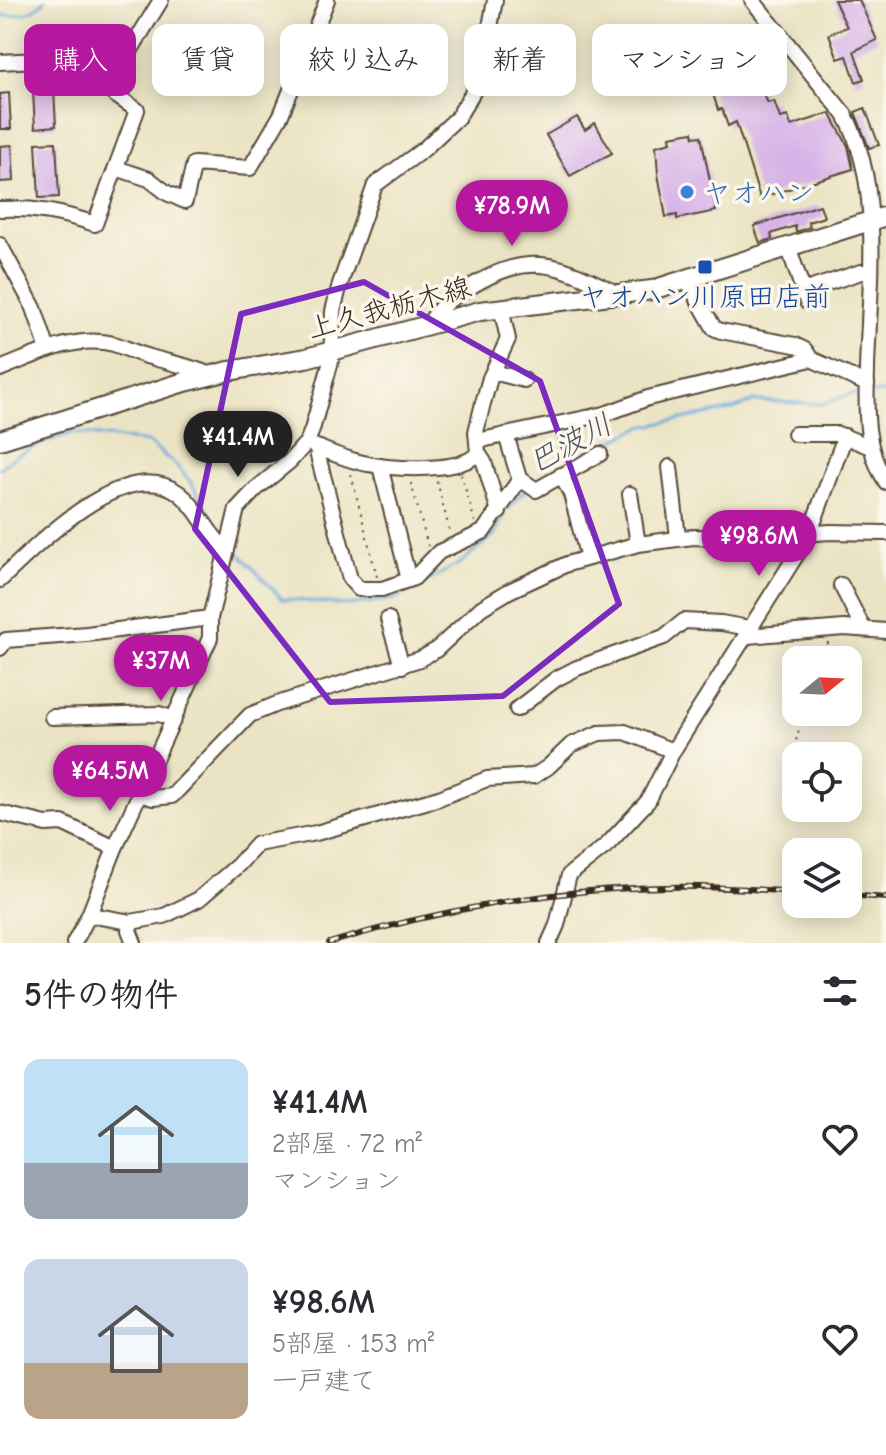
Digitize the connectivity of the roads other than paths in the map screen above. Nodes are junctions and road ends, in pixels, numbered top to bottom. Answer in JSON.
{"nodes":[{"id":1,"x":161,"y":0,"type":"edge"},
{"id":2,"x":327,"y":0,"type":"edge"},
{"id":3,"x":495,"y":0,"type":"edge"},
{"id":4,"x":752,"y":0,"type":"edge"},
{"id":5,"x":136,"y":41,"type":"edge"},
{"id":6,"x":24,"y":61,"type":"edge"},
{"id":7,"x":0,"y":62,"type":"edge"},
{"id":8,"x":117,"y":96,"type":"edge"},
{"id":9,"x":116,"y":168,"type":"junction"},
{"id":10,"x":0,"y":209,"type":"edge"},
{"id":11,"x":879,"y":217,"type":"edge"},
{"id":12,"x":0,"y":245,"type":"edge"},
{"id":13,"x":788,"y":246,"type":"junction"},
{"id":14,"x":869,"y":272,"type":"junction"},
{"id":15,"x":687,"y":280,"type":"junction"},
{"id":16,"x":620,"y":295,"type":"junction"},
{"id":17,"x":501,"y":308,"type":"junction"},
{"id":18,"x":430,"y":323,"type":"junction"},
{"id":19,"x":48,"y":350,"type":"junction"},
{"id":20,"x":331,"y":351,"type":"junction"},
{"id":21,"x":811,"y":359,"type":"junction"},
{"id":22,"x":0,"y":369,"type":"edge"},
{"id":23,"x":494,"y":369,"type":"junction"},
{"id":24,"x":210,"y":375,"type":"junction"},
{"id":25,"x":524,"y":380,"type":"dead end"},
{"id":26,"x":867,"y":386,"type":"junction"},
{"id":27,"x":795,"y":434,"type":"dead end"},
{"id":28,"x":506,"y":435,"type":"junction"},
{"id":29,"x":845,"y":436,"type":"junction"},
{"id":30,"x":0,"y":440,"type":"edge"},
{"id":31,"x":314,"y":445,"type":"junction"},
{"id":32,"x":868,"y":446,"type":"junction"},
{"id":33,"x":477,"y":447,"type":"junction"},
{"id":34,"x":600,"y":454,"type":"dead end"},
{"id":35,"x":380,"y":466,"type":"junction"},
{"id":36,"x":670,"y":467,"type":"dead end"},
{"id":37,"x":561,"y":475,"type":"junction"},
{"id":38,"x":886,"y":482,"type":"edge"},
{"id":39,"x":525,"y":484,"type":"junction"},
{"id":40,"x":630,"y":494,"type":"dead end"},
{"id":41,"x":499,"y":512,"type":"junction"},
{"id":42,"x":886,"y":533,"type":"edge"},
{"id":43,"x":809,"y":535,"type":"junction"},
{"id":44,"x":678,"y":538,"type":"junction"},
{"id":45,"x":638,"y":544,"type":"junction"},
{"id":46,"x":227,"y":550,"type":"junction"},
{"id":47,"x":588,"y":558,"type":"junction"},
{"id":48,"x":0,"y":580,"type":"edge"},
{"id":49,"x":409,"y":580,"type":"junction"},
{"id":50,"x":841,"y":585,"type":"dead end"},
{"id":51,"x":210,"y":618,"type":"junction"},
{"id":52,"x":388,"y":619,"type":"dead end"},
{"id":53,"x":863,"y":628,"type":"junction"},
{"id":54,"x":886,"y":631,"type":"edge"},
{"id":55,"x":748,"y":632,"type":"junction"},
{"id":56,"x":0,"y":648,"type":"edge"},
{"id":57,"x":402,"y":666,"type":"junction"},
{"id":58,"x":517,"y":709,"type":"dead end"},
{"id":59,"x":52,"y":717,"type":"dead end"},
{"id":60,"x":174,"y":719,"type":"junction"},
{"id":61,"x":673,"y":751,"type":"junction"},
{"id":62,"x":139,"y":794,"type":"junction"},
{"id":63,"x":0,"y":813,"type":"edge"},
{"id":64,"x":115,"y":848,"type":"junction"},
{"id":65,"x":89,"y":915,"type":"junction"},
{"id":66,"x":131,"y":922,"type":"junction"},
{"id":67,"x":74,"y":943,"type":"edge"},
{"id":68,"x":134,"y":943,"type":"edge"},
{"id":69,"x":549,"y":943,"type":"edge"}],
"edges":[{"from":1,"to":5,"type":"street"},
{"from":2,"to":9,"type":"street"},
{"from":3,"to":20,"type":"street"},
{"from":4,"to":11,"type":"street"},
{"from":6,"to":7,"type":"street"},
{"from":8,"to":9,"type":"street"},
{"from":9,"to":10,"type":"street"},
{"from":11,"to":13,"type":"main road","name":"上久我栃木線"},
{"from":11,"to":14,"type":"street"},
{"from":12,"to":19,"type":"street"},
{"from":13,"to":14,"type":"street"},
{"from":13,"to":15,"type":"main road","name":"上久我栃木線"},
{"from":14,"to":26,"type":"street"},
{"from":15,"to":16,"type":"main road","name":"上久我栃木線"},
{"from":15,"to":21,"type":"street"},
{"from":16,"to":17,"type":"main road","name":"上久我栃木線"},
{"from":16,"to":18,"type":"street"},
{"from":17,"to":18,"type":"main road","name":"上久我栃木線"},
{"from":17,"to":23,"type":"street"},
{"from":18,"to":20,"type":"main road","name":"上久我栃木線"},
{"from":19,"to":22,"type":"street"},
{"from":19,"to":24,"type":"street"},
{"from":20,"to":24,"type":"main road","name":"上久我栃木線"},
{"from":20,"to":31,"type":"street"},
{"from":21,"to":26,"type":"street"},
{"from":21,"to":28,"type":"street"},
{"from":23,"to":25,"type":"street"},
{"from":23,"to":33,"type":"street"},
{"from":24,"to":30,"type":"main road","name":"上久我栃木線"},
{"from":26,"to":32,"type":"street"},
{"from":27,"to":29,"type":"street"},
{"from":28,"to":33,"type":"street"},
{"from":28,"to":39,"type":"street"},
{"from":29,"to":32,"type":"street"},
{"from":29,"to":43,"type":"street"},
{"from":31,"to":35,"type":"street"},
{"from":31,"to":46,"type":"street"},
{"from":31,"to":49,"type":"street"},
{"from":32,"to":38,"type":"street"},
{"from":33,"to":35,"type":"street"},
{"from":33,"to":41,"type":"street"},
{"from":34,"to":37,"type":"street"},
{"from":35,"to":49,"type":"street"},
{"from":36,"to":44,"type":"street"},
{"from":37,"to":39,"type":"street"},
{"from":37,"to":47,"type":"street"},
{"from":39,"to":41,"type":"street"},
{"from":40,"to":45,"type":"street"},
{"from":41,"to":49,"type":"street"},
{"from":42,"to":43,"type":"street"},
{"from":43,"to":44,"type":"street"},
{"from":43,"to":55,"type":"street"},
{"from":44,"to":45,"type":"street"},
{"from":45,"to":47,"type":"street"},
{"from":46,"to":48,"type":"street"},
{"from":46,"to":51,"type":"street"},
{"from":47,"to":57,"type":"street"},
{"from":50,"to":53,"type":"street"},
{"from":51,"to":56,"type":"street"},
{"from":51,"to":60,"type":"street"},
{"from":52,"to":57,"type":"street"},
{"from":53,"to":54,"type":"street"},
{"from":53,"to":55,"type":"street"},
{"from":55,"to":58,"type":"street"},
{"from":55,"to":61,"type":"street"},
{"from":57,"to":62,"type":"street"},
{"from":59,"to":60,"type":"street"},
{"from":60,"to":62,"type":"street"},
{"from":61,"to":66,"type":"street"},
{"from":61,"to":69,"type":"street"},
{"from":62,"to":64,"type":"street"},
{"from":63,"to":64,"type":"street"},
{"from":64,"to":65,"type":"street"},
{"from":65,"to":66,"type":"street"},
{"from":65,"to":67,"type":"street"},
{"from":66,"to":68,"type":"street"}]}
